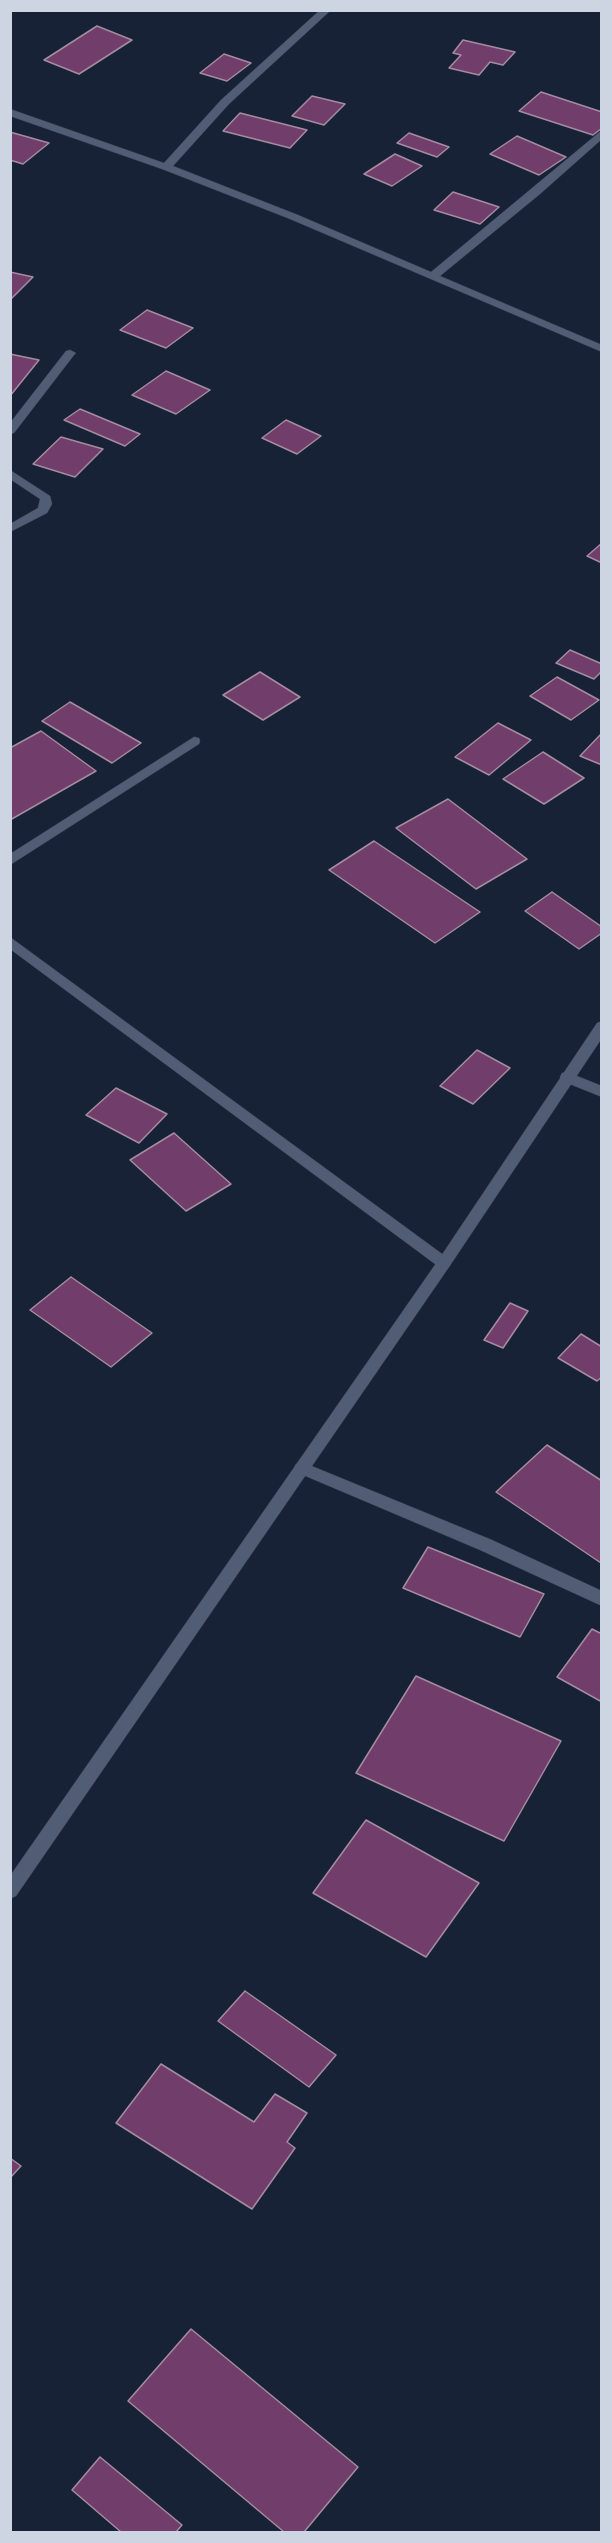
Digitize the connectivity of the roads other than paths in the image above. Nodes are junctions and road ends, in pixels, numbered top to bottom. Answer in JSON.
{"nodes":[{"id":1,"x":326,"y":10,"type":"edge"},
{"id":2,"x":10,"y":112,"type":"edge"},
{"id":3,"x":602,"y":133,"type":"edge"},
{"id":4,"x":166,"y":167,"type":"junction"},
{"id":5,"x":433,"y":276,"type":"junction"},
{"id":6,"x":602,"y":349,"type":"edge"},
{"id":7,"x":70,"y":353,"type":"dead end"},
{"id":8,"x":10,"y":431,"type":"edge"},
{"id":9,"x":10,"y":473,"type":"edge"},
{"id":10,"x":10,"y":529,"type":"edge"},
{"id":11,"x":194,"y":741,"type":"dead end"},
{"id":12,"x":10,"y":861,"type":"edge"},
{"id":13,"x":10,"y":942,"type":"edge"},
{"id":14,"x":602,"y":1026,"type":"edge"},
{"id":15,"x":567,"y":1077,"type":"junction"},
{"id":16,"x":602,"y":1092,"type":"edge"},
{"id":17,"x":444,"y":1263,"type":"junction"},
{"id":18,"x":302,"y":1468,"type":"junction"},
{"id":19,"x":602,"y":1599,"type":"edge"},
{"id":20,"x":10,"y":1891,"type":"edge"}],
"edges":[{"from":1,"to":4,"type":"street"},
{"from":2,"to":4,"type":"street"},
{"from":3,"to":5,"type":"street"},
{"from":4,"to":5,"type":"street"},
{"from":5,"to":6,"type":"street"},
{"from":7,"to":8,"type":"street"},
{"from":9,"to":10,"type":"street"},
{"from":11,"to":12,"type":"street"},
{"from":13,"to":17,"type":"street"},
{"from":14,"to":15,"type":"street"},
{"from":15,"to":16,"type":"street"},
{"from":15,"to":17,"type":"street"},
{"from":17,"to":18,"type":"street"},
{"from":18,"to":19,"type":"street"},
{"from":18,"to":20,"type":"street"}]}
